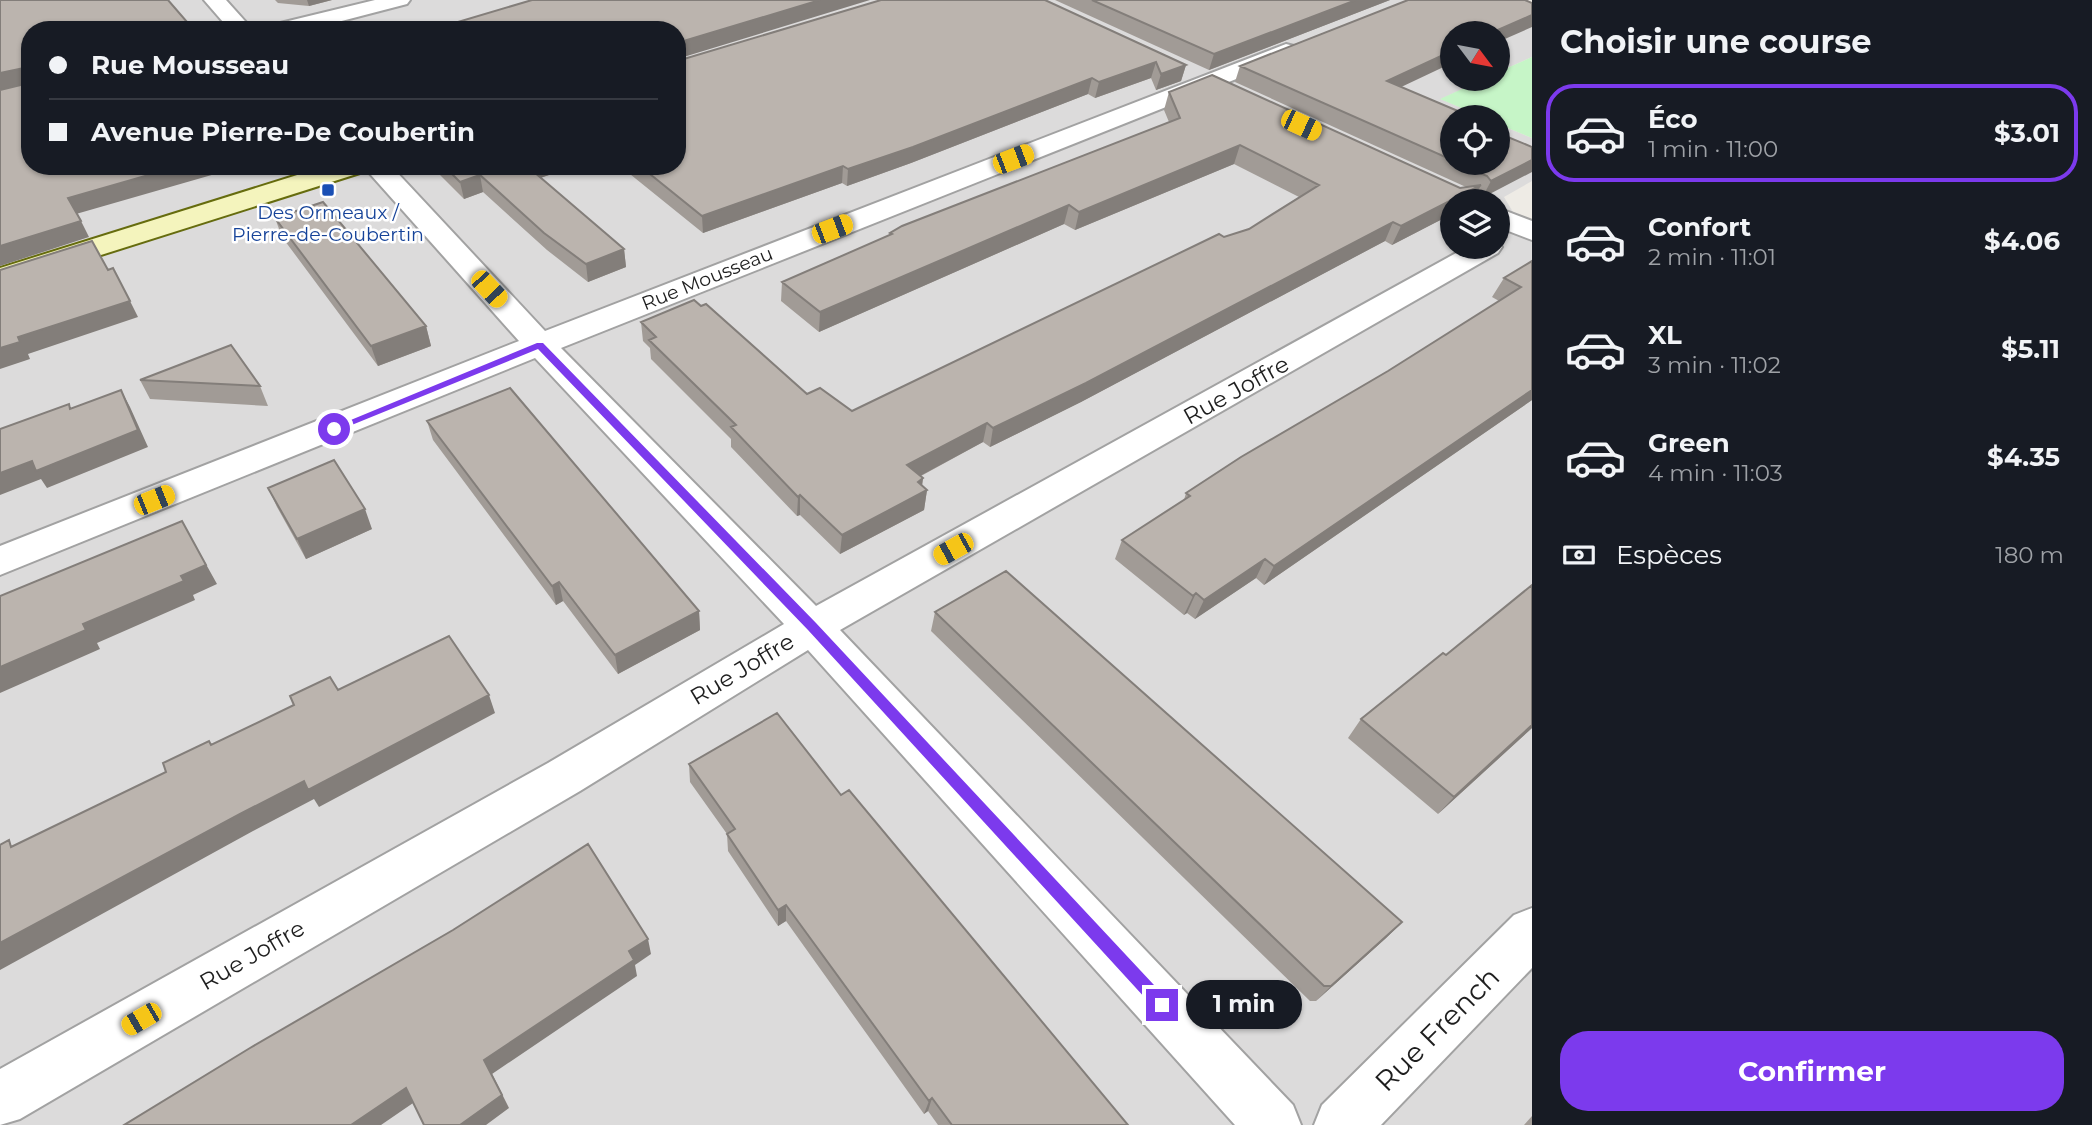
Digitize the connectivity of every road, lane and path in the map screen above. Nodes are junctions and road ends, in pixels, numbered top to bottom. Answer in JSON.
{"nodes":[{"id":1,"x":214,"y":0,"type":"edge"},
{"id":2,"x":400,"y":0,"type":"edge"},
{"id":3,"x":234,"y":21,"type":"edge"},
{"id":4,"x":316,"y":21,"type":"edge"},
{"id":5,"x":1313,"y":40,"type":"edge"},
{"id":6,"x":1174,"y":65,"type":"edge"},
{"id":7,"x":1208,"y":81,"type":"junction"},
{"id":8,"x":1243,"y":97,"type":"edge"},
{"id":9,"x":326,"y":175,"type":"edge"},
{"id":10,"x":384,"y":175,"type":"edge"},
{"id":11,"x":1459,"y":259,"type":"edge"},
{"id":12,"x":0,"y":278,"type":"edge"},
{"id":13,"x":540,"y":345,"type":"junction"},
{"id":14,"x":0,"y":561,"type":"edge"},
{"id":15,"x":812,"y":627,"type":"junction"},
{"id":16,"x":1532,"y":932,"type":"edge"},
{"id":17,"x":0,"y":1099,"type":"edge"},
{"id":18,"x":1273,"y":1125,"type":"edge"},
{"id":19,"x":1342,"y":1125,"type":"edge"}],
"edges":[{"from":1,"to":3,"type":"street"},
{"from":2,"to":4,"type":"street"},
{"from":5,"to":7,"type":"street","name":"Rue Mousseau"},
{"from":6,"to":7,"type":"street"},
{"from":7,"to":8,"type":"street"},
{"from":7,"to":13,"type":"street","name":"Rue Mousseau"},
{"from":9,"to":12,"type":"street"},
{"from":10,"to":13,"type":"street"},
{"from":11,"to":15,"type":"street","name":"Rue Joffre"},
{"from":13,"to":14,"type":"street","name":"Rue Mousseau"},
{"from":13,"to":15,"type":"street"},
{"from":15,"to":17,"type":"street","name":"Rue Joffre"},
{"from":15,"to":18,"type":"street"},
{"from":16,"to":19,"type":"street","name":"Rue French"}]}
